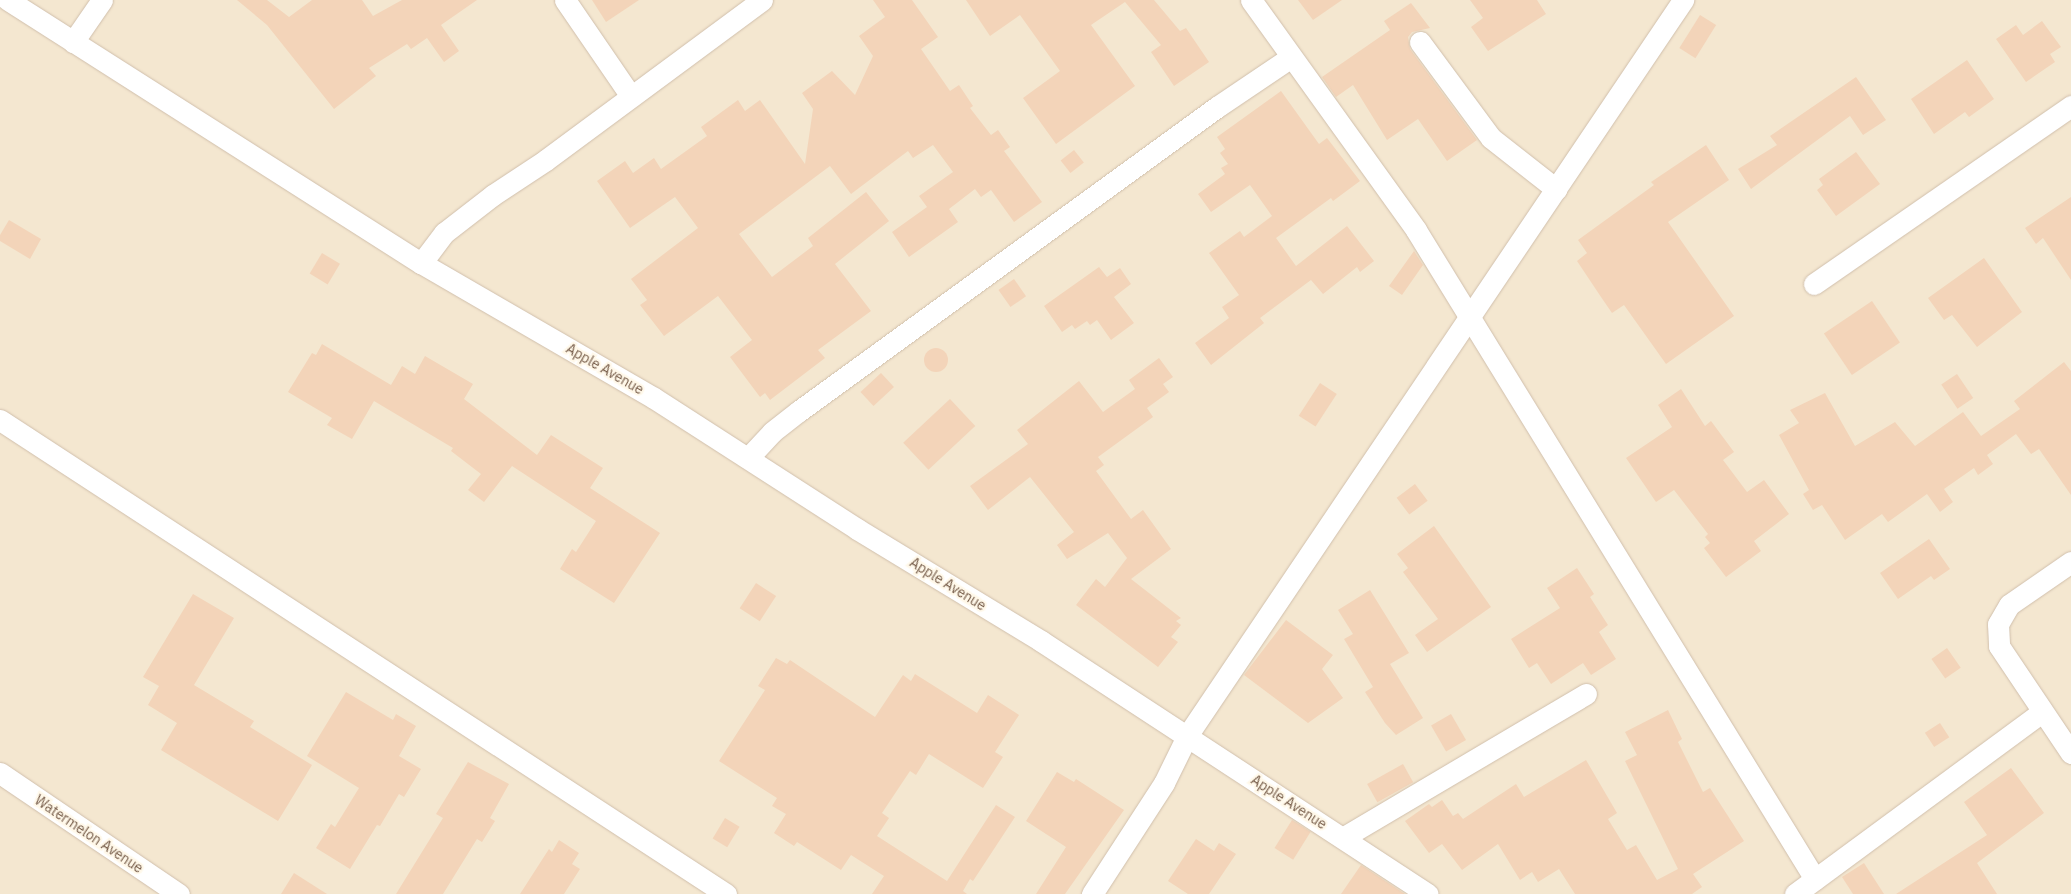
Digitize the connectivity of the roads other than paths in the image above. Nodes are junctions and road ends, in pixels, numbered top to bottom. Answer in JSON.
{"nodes":[{"id":1,"x":8,"y":0,"type":"edge"},
{"id":2,"x":102,"y":0,"type":"edge"},
{"id":3,"x":565,"y":0,"type":"edge"},
{"id":4,"x":762,"y":0,"type":"edge"},
{"id":5,"x":1251,"y":0,"type":"edge"},
{"id":6,"x":1683,"y":0,"type":"edge"},
{"id":7,"x":73,"y":42,"type":"junction"},
{"id":8,"x":1420,"y":42,"type":"dead end"},
{"id":9,"x":1291,"y":57,"type":"junction"},
{"id":10,"x":630,"y":95,"type":"junction"},
{"id":11,"x":2071,"y":106,"type":"edge"},
{"id":12,"x":1556,"y":188,"type":"junction"},
{"id":13,"x":421,"y":263,"type":"junction"},
{"id":14,"x":1814,"y":284,"type":"dead end"},
{"id":15,"x":1469,"y":319,"type":"junction"},
{"id":16,"x":0,"y":420,"type":"edge"},
{"id":17,"x":748,"y":458,"type":"junction"},
{"id":18,"x":2071,"y":562,"type":"edge"},
{"id":19,"x":1586,"y":694,"type":"dead end"},
{"id":20,"x":2042,"y":712,"type":"junction"},
{"id":21,"x":1187,"y":736,"type":"junction"},
{"id":22,"x":2071,"y":753,"type":"edge"},
{"id":23,"x":0,"y":773,"type":"edge"},
{"id":24,"x":1344,"y":837,"type":"junction"},
{"id":25,"x":1815,"y":879,"type":"junction"},
{"id":26,"x":179,"y":894,"type":"edge"},
{"id":27,"x":726,"y":894,"type":"edge"},
{"id":28,"x":1092,"y":894,"type":"edge"},
{"id":29,"x":1428,"y":894,"type":"edge"},
{"id":30,"x":1795,"y":894,"type":"edge"}],
"edges":[{"from":1,"to":7,"type":"street","name":"Apple Avenue"},
{"from":2,"to":7,"type":"street"},
{"from":3,"to":10,"type":"street"},
{"from":4,"to":10,"type":"street"},
{"from":5,"to":9,"type":"street"},
{"from":6,"to":12,"type":"street"},
{"from":7,"to":13,"type":"street","name":"Apple Avenue"},
{"from":8,"to":12,"type":"street"},
{"from":9,"to":15,"type":"street"},
{"from":9,"to":17,"type":"street"},
{"from":10,"to":13,"type":"street"},
{"from":11,"to":14,"type":"street"},
{"from":12,"to":15,"type":"street"},
{"from":13,"to":17,"type":"street","name":"Apple Avenue"},
{"from":15,"to":21,"type":"street"},
{"from":15,"to":25,"type":"street"},
{"from":16,"to":27,"type":"street"},
{"from":17,"to":21,"type":"street","name":"Apple Avenue"},
{"from":18,"to":20,"type":"street"},
{"from":19,"to":24,"type":"street"},
{"from":20,"to":22,"type":"street"},
{"from":20,"to":25,"type":"street"},
{"from":21,"to":24,"type":"street","name":"Apple Avenue"},
{"from":21,"to":28,"type":"street"},
{"from":23,"to":26,"type":"street","name":"Watermelon Avenue"},
{"from":24,"to":29,"type":"street","name":"Apple Avenue"},
{"from":25,"to":30,"type":"street"}]}
